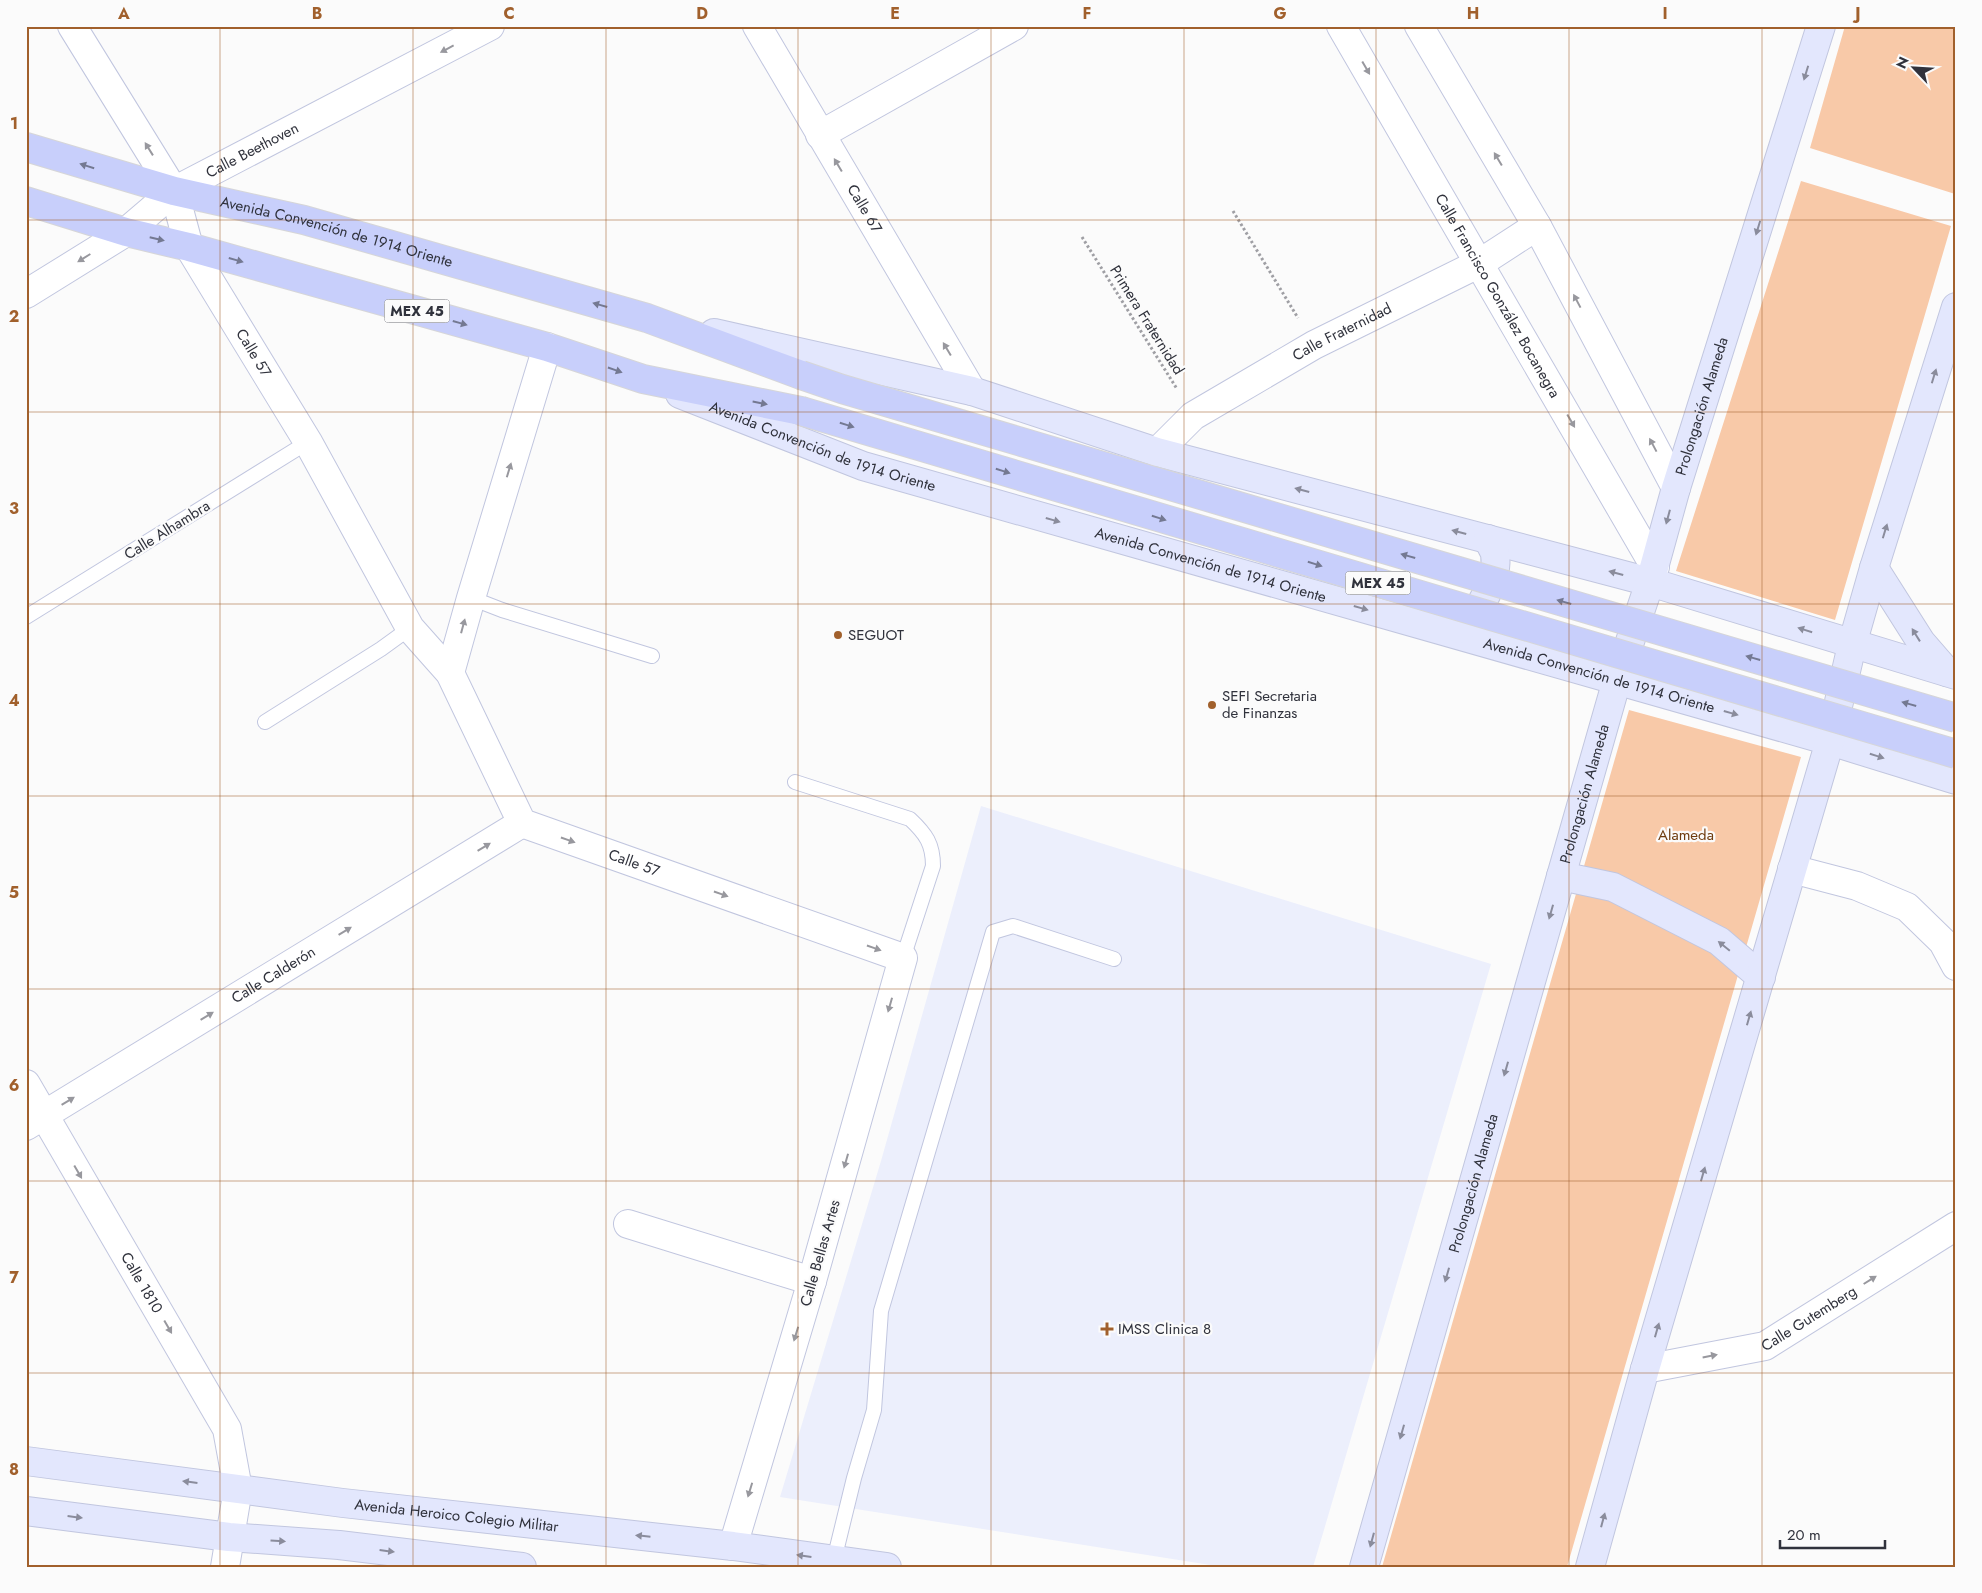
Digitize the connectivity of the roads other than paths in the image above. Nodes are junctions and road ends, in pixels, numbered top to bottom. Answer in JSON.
{"nodes":[{"id":1,"x":72,"y":26,"type":"edge"},
{"id":2,"x":757,"y":26,"type":"edge"},
{"id":3,"x":1014,"y":26,"type":"edge"},
{"id":4,"x":1341,"y":26,"type":"edge"},
{"id":5,"x":1419,"y":26,"type":"edge"},
{"id":6,"x":1821,"y":26,"type":"edge"},
{"id":7,"x":488,"y":27,"type":"edge"},
{"id":8,"x":820,"y":135,"type":"junction"},
{"id":9,"x":26,"y":147,"type":"edge"},
{"id":10,"x":174,"y":191,"type":"junction"},
{"id":11,"x":26,"y":201,"type":"edge"},
{"id":12,"x":1537,"y":226,"type":"junction"},
{"id":13,"x":126,"y":232,"type":"junction"},
{"id":14,"x":189,"y":247,"type":"junction"},
{"id":15,"x":1480,"y":263,"type":"junction"},
{"id":16,"x":26,"y":294,"type":"edge"},
{"id":17,"x":1956,"y":307,"type":"edge"},
{"id":18,"x":647,"y":318,"type":"junction"},
{"id":19,"x":547,"y":347,"type":"junction"},
{"id":20,"x":643,"y":379,"type":"junction"},
{"id":21,"x":972,"y":391,"type":"junction"},
{"id":22,"x":308,"y":442,"type":"junction"},
{"id":23,"x":1157,"y":452,"type":"junction"},
{"id":24,"x":1676,"y":488,"type":"junction"},
{"id":25,"x":1488,"y":540,"type":"junction"},
{"id":26,"x":1874,"y":568,"type":"junction"},
{"id":27,"x":1653,"y":574,"type":"junction"},
{"id":28,"x":470,"y":598,"type":"junction"},
{"id":29,"x":26,"y":617,"type":"edge"},
{"id":30,"x":410,"y":628,"type":"junction"},
{"id":31,"x":1444,"y":631,"type":"junction"},
{"id":32,"x":1852,"y":645,"type":"junction"},
{"id":33,"x":652,"y":656,"type":"dead end"},
{"id":34,"x":450,"y":673,"type":"junction"},
{"id":35,"x":1952,"y":674,"type":"edge"},
{"id":36,"x":1617,"y":680,"type":"junction"},
{"id":37,"x":1956,"y":718,"type":"edge"},
{"id":38,"x":266,"y":722,"type":"dead end"},
{"id":39,"x":1830,"y":741,"type":"junction"},
{"id":40,"x":1956,"y":754,"type":"edge"},
{"id":41,"x":1956,"y":780,"type":"edge"},
{"id":42,"x":795,"y":782,"type":"dead end"},
{"id":43,"x":522,"y":823,"type":"junction"},
{"id":44,"x":1792,"y":869,"type":"junction"},
{"id":45,"x":1561,"y":876,"type":"junction"},
{"id":46,"x":903,"y":958,"type":"junction"},
{"id":47,"x":1114,"y":959,"type":"dead end"},
{"id":48,"x":1956,"y":966,"type":"edge"},
{"id":49,"x":1761,"y":977,"type":"junction"},
{"id":50,"x":26,"y":1084,"type":"edge"},
{"id":51,"x":36,"y":1121,"type":"edge"},
{"id":52,"x":628,"y":1224,"type":"dead end"},
{"id":53,"x":1956,"y":1226,"type":"edge"},
{"id":54,"x":812,"y":1280,"type":"junction"},
{"id":55,"x":1645,"y":1369,"type":"junction"},
{"id":56,"x":26,"y":1461,"type":"edge"},
{"id":57,"x":238,"y":1489,"type":"junction"},
{"id":58,"x":26,"y":1511,"type":"edge"},
{"id":59,"x":229,"y":1537,"type":"junction"},
{"id":60,"x":733,"y":1546,"type":"junction"},
{"id":61,"x":833,"y":1563,"type":"edge"},
{"id":62,"x":225,"y":1567,"type":"edge"},
{"id":63,"x":522,"y":1567,"type":"edge"},
{"id":64,"x":887,"y":1567,"type":"edge"},
{"id":65,"x":1364,"y":1567,"type":"edge"},
{"id":66,"x":1590,"y":1567,"type":"edge"}],
"edges":[{"from":10,"to":1,"type":"street","name":"Calle 57","one_way":true},
{"from":2,"to":8,"type":"street","name":"Calle 67"},
{"from":3,"to":8,"type":"street"},
{"from":4,"to":15,"type":"street","name":"Calle Francisco González Bocanegra","one_way":true},
{"from":12,"to":5,"type":"street","one_way":true},
{"from":6,"to":24,"type":"main road","name":"Prolongación Alameda","one_way":true},
{"from":7,"to":10,"type":"street","name":"Calle Beethoven","one_way":true},
{"from":21,"to":8,"type":"street","name":"Calle 67","one_way":true},
{"from":10,"to":9,"type":"main road","name":"Avenida Convención de 1914 Oriente","number":"MEX 45","one_way":true},
{"from":10,"to":13,"type":"street","name":"Calle Beethoven"},
{"from":10,"to":14,"type":"street","name":"Calle 57"},
{"from":18,"to":10,"type":"main road","name":"Avenida Convención de 1914 Oriente","number":"MEX 45","one_way":true},
{"from":11,"to":13,"type":"main road","name":"Avenida Convención de 1914 Oriente","number":"MEX 45"},
{"from":12,"to":15,"type":"street","name":"Calle Fraternidad"},
{"from":24,"to":12,"type":"street","one_way":true},
{"from":13,"to":14,"type":"main road","name":"Avenida Convención de 1914 Oriente","number":"MEX 45","one_way":true},
{"from":13,"to":16,"type":"street","name":"Calle Beethoven","one_way":true},
{"from":14,"to":19,"type":"main road","name":"Avenida Convención de 1914 Oriente","number":"MEX 45","one_way":true},
{"from":14,"to":22,"type":"street","name":"Calle 57"},
{"from":15,"to":23,"type":"street","name":"Calle Fraternidad"},
{"from":15,"to":27,"type":"street","name":"Calle Francisco González Bocanegra","one_way":true},
{"from":26,"to":17,"type":"main road","one_way":true},
{"from":18,"to":21,"type":"main road","name":"Avenida Convención de 1914 Oriente"},
{"from":37,"to":18,"type":"main road","name":"Avenida Convención de 1914 Oriente","number":"MEX 45","one_way":true,"bridge":true},
{"from":19,"to":20,"type":"main road","name":"Avenida Convención de 1914 Oriente","number":"MEX 45","one_way":true},
{"from":28,"to":19,"type":"street","one_way":true},
{"from":20,"to":31,"type":"main road","name":"Avenida Convención de 1914 Oriente","one_way":true},
{"from":20,"to":40,"type":"main road","name":"Avenida Convención de 1914 Oriente","number":"MEX 45","one_way":true,"bridge":true},
{"from":21,"to":23,"type":"main road","name":"Avenida Convención de 1914 Oriente"},
{"from":22,"to":29,"type":"lane","name":"Calle Alhambra"},
{"from":22,"to":30,"type":"street","name":"Calle 57"},
{"from":25,"to":23,"type":"main road","name":"Avenida Convención de 1914 Oriente","one_way":true},
{"from":24,"to":27,"type":"main road","name":"Prolongación Alameda","one_way":true},
{"from":27,"to":25,"type":"main road","name":"Avenida Convención de 1914 Oriente","one_way":true},
{"from":25,"to":31,"type":"main road"},
{"from":26,"to":32,"type":"main road"},
{"from":35,"to":26,"type":"main road","one_way":true},
{"from":32,"to":27,"type":"main road","name":"Avenida Convención de 1914 Oriente","one_way":true},
{"from":27,"to":36,"type":"main road","name":"Prolongación Alameda"},
{"from":28,"to":33,"type":"lane"},
{"from":34,"to":28,"type":"street","one_way":true},
{"from":30,"to":34,"type":"street","name":"Calle 57"},
{"from":30,"to":38,"type":"lane"},
{"from":31,"to":36,"type":"main road","name":"Avenida Convención de 1914 Oriente"},
{"from":32,"to":35,"type":"main road","name":"Avenida Convención de 1914 Oriente"},
{"from":32,"to":39,"type":"main road"},
{"from":34,"to":43,"type":"street","name":"Calle 57"},
{"from":36,"to":39,"type":"main road","name":"Avenida Convención de 1914 Oriente","one_way":true},
{"from":36,"to":45,"type":"main road","name":"Prolongación Alameda"},
{"from":39,"to":41,"type":"main road","name":"Avenida Convención de 1914 Oriente","one_way":true},
{"from":39,"to":44,"type":"main road"},
{"from":42,"to":46,"type":"lane"},
{"from":43,"to":46,"type":"street","name":"Calle 57","one_way":true},
{"from":51,"to":43,"type":"street","name":"Calle Calderón","one_way":true},
{"from":44,"to":48,"type":"street"},
{"from":44,"to":49,"type":"main road"},
{"from":49,"to":45,"type":"main road","one_way":true},
{"from":45,"to":65,"type":"main road","name":"Prolongación Alameda","one_way":true},
{"from":46,"to":54,"type":"street","name":"Calle Bellas Artes","one_way":true},
{"from":47,"to":61,"type":"lane"},
{"from":55,"to":49,"type":"main road","one_way":true},
{"from":50,"to":51,"type":"street","name":"Calle 1810"},
{"from":51,"to":57,"type":"street","name":"Calle 1810","one_way":true},
{"from":52,"to":54,"type":"street"},
{"from":55,"to":53,"type":"street","name":"Calle Gutemberg","one_way":true},
{"from":54,"to":60,"type":"street","name":"Calle Bellas Artes","one_way":true},
{"from":66,"to":55,"type":"main road","one_way":true},
{"from":57,"to":56,"type":"main road","name":"Avenida Heroico Colegio Militar","one_way":true},
{"from":57,"to":59,"type":"street"},
{"from":60,"to":57,"type":"main road","name":"Avenida Heroico Colegio Militar","one_way":true},
{"from":58,"to":59,"type":"main road","one_way":true},
{"from":59,"to":62,"type":"street"},
{"from":59,"to":63,"type":"main road","one_way":true},
{"from":61,"to":60,"type":"main road","name":"Avenida Heroico Colegio Militar","one_way":true},
{"from":61,"to":64,"type":"main road","name":"Avenida Heroico Colegio Militar"}]}
